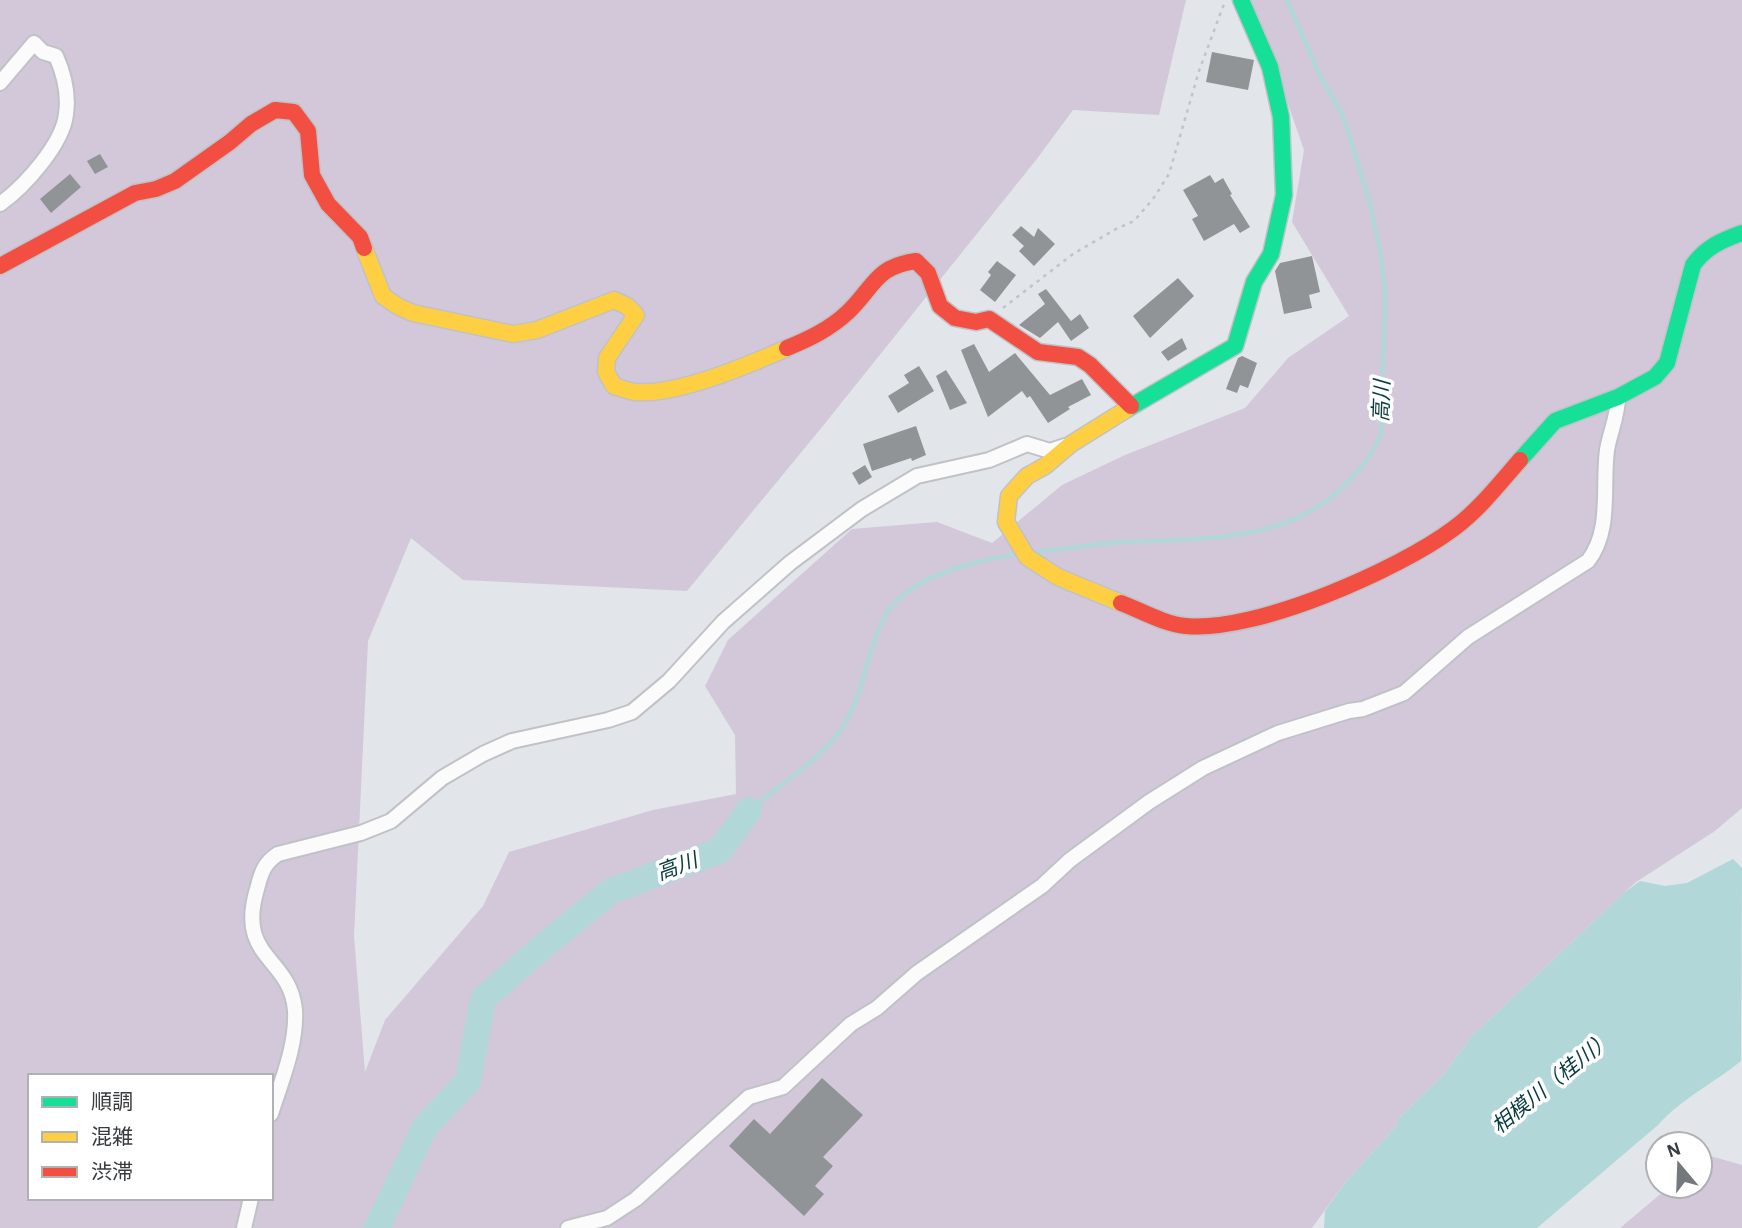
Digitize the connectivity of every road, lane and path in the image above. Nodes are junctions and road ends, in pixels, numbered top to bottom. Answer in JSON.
{"nodes":[{"id":1,"x":1226,"y":0,"type":"edge"},
{"id":2,"x":1241,"y":0,"type":"edge"},
{"id":3,"x":0,"y":83,"type":"edge"},
{"id":4,"x":0,"y":204,"type":"edge"},
{"id":5,"x":1742,"y":233,"type":"edge"},
{"id":6,"x":0,"y":266,"type":"edge"},
{"id":7,"x":989,"y":319,"type":"junction"},
{"id":8,"x":1618,"y":397,"type":"junction"},
{"id":9,"x":1131,"y":406,"type":"junction"},
{"id":10,"x":1071,"y":444,"type":"junction"},
{"id":11,"x":273,"y":1107,"type":"edge"},
{"id":12,"x":251,"y":1200,"type":"edge"},
{"id":13,"x":244,"y":1228,"type":"edge"},
{"id":14,"x":568,"y":1228,"type":"edge"}],
"edges":[{"from":1,"to":7,"type":"path"},
{"from":2,"to":9,"type":"street"},
{"from":3,"to":4,"type":"street"},
{"from":5,"to":8,"type":"street"},
{"from":6,"to":7,"type":"street"},
{"from":7,"to":9,"type":"street"},
{"from":8,"to":10,"type":"street"},
{"from":8,"to":14,"type":"street"},
{"from":9,"to":10,"type":"street"},
{"from":10,"to":11,"type":"street"},
{"from":12,"to":13,"type":"street"}]}
